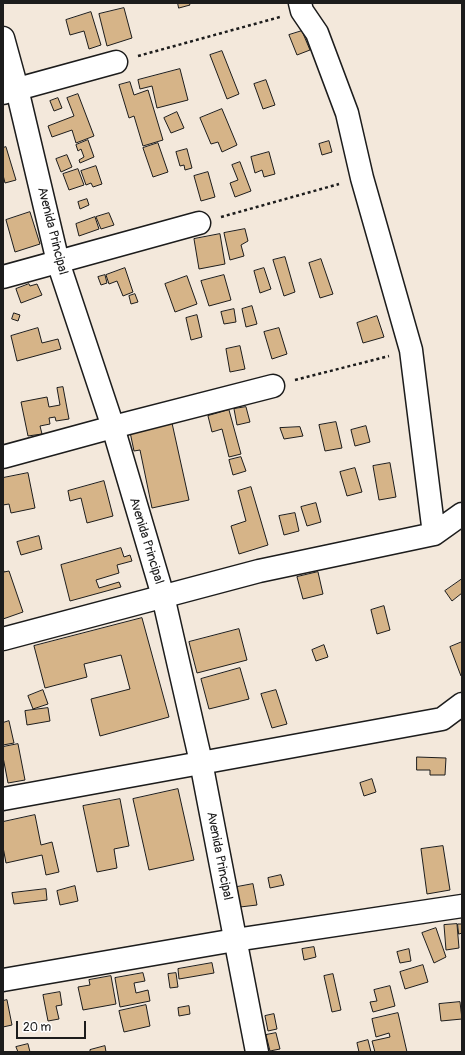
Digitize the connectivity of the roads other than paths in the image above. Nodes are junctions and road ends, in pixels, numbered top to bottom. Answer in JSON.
{"nodes":[{"id":1,"x":301,"y":7,"type":"edge"},
{"id":2,"x":3,"y":38,"type":"edge"},
{"id":3,"x":116,"y":62,"type":"road end"},
{"id":4,"x":10,"y":91,"type":"edge"},
{"id":5,"x":199,"y":223,"type":"road end"},
{"id":6,"x":58,"y":262,"type":"junction"},
{"id":7,"x":3,"y":277,"type":"edge"},
{"id":8,"x":273,"y":386,"type":"road end"},
{"id":9,"x":112,"y":427,"type":"junction"},
{"id":10,"x":3,"y":457,"type":"edge"},
{"id":11,"x":462,"y":514,"type":"edge"},
{"id":12,"x":434,"y":534,"type":"junction"},
{"id":13,"x":163,"y":596,"type":"junction"},
{"id":14,"x":3,"y":638,"type":"edge"},
{"id":15,"x":462,"y":704,"type":"edge"},
{"id":16,"x":201,"y":762,"type":"junction"},
{"id":17,"x":3,"y":799,"type":"edge"},
{"id":18,"x":462,"y":906,"type":"edge"},
{"id":19,"x":235,"y":940,"type":"junction"},
{"id":20,"x":3,"y":980,"type":"edge"},
{"id":21,"x":256,"y":1052,"type":"edge"}],
"edges":[{"from":1,"to":12,"type":"street"},
{"from":2,"to":4,"type":"street","name":"Avenida Principal"},
{"from":3,"to":4,"type":"street"},
{"from":4,"to":6,"type":"street","name":"Avenida Principal"},
{"from":5,"to":6,"type":"street"},
{"from":6,"to":7,"type":"street"},
{"from":6,"to":9,"type":"street","name":"Avenida Principal"},
{"from":8,"to":9,"type":"street"},
{"from":9,"to":10,"type":"street"},
{"from":9,"to":13,"type":"street","name":"Avenida Principal"},
{"from":11,"to":12,"type":"street"},
{"from":12,"to":13,"type":"street"},
{"from":13,"to":14,"type":"street"},
{"from":13,"to":16,"type":"street","name":"Avenida Principal"},
{"from":15,"to":16,"type":"street"},
{"from":16,"to":17,"type":"street"},
{"from":16,"to":19,"type":"street","name":"Avenida Principal"},
{"from":18,"to":19,"type":"street"},
{"from":19,"to":20,"type":"street"},
{"from":19,"to":21,"type":"street","name":"Avenida Principal"}]}
